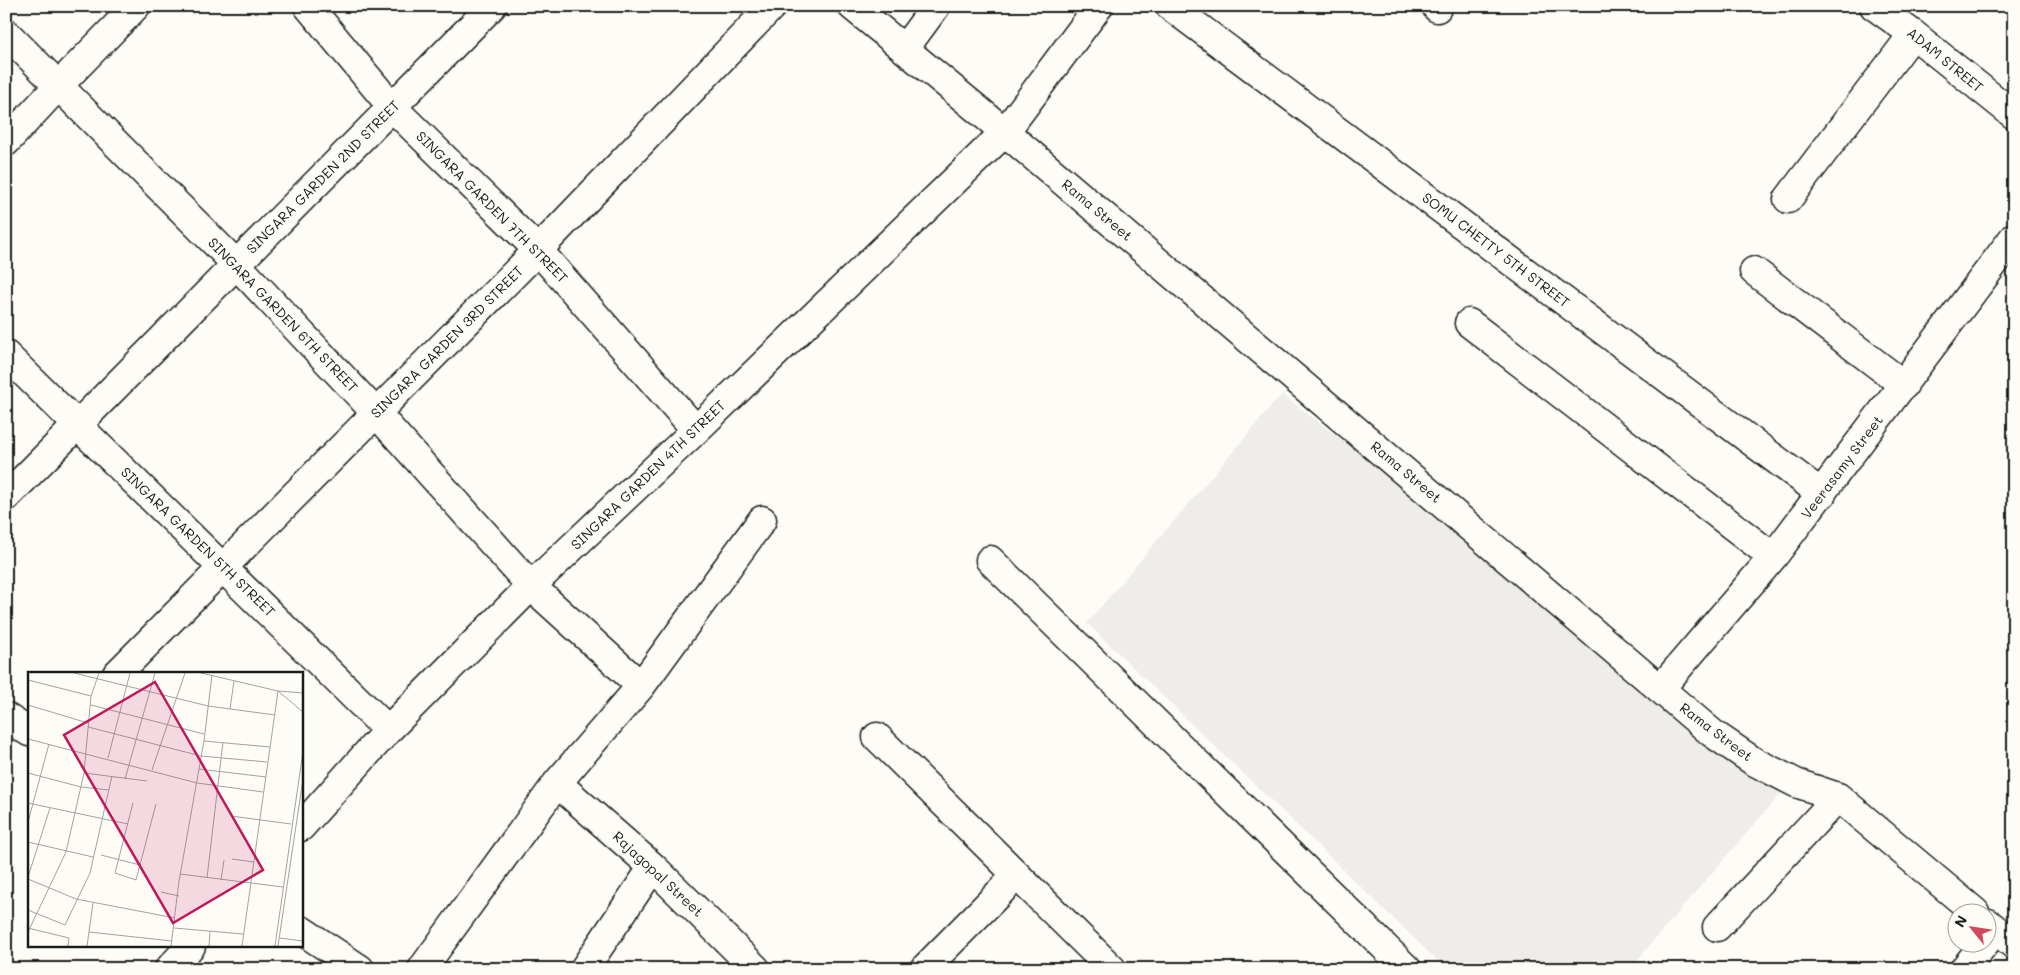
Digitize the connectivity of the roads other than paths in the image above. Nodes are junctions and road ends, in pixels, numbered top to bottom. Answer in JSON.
{"nodes":[{"id":1,"x":136,"y":6,"type":"edge"},
{"id":2,"x":308,"y":6,"type":"edge"},
{"id":3,"x":492,"y":6,"type":"edge"},
{"id":4,"x":772,"y":6,"type":"edge"},
{"id":5,"x":852,"y":6,"type":"edge"},
{"id":6,"x":936,"y":6,"type":"edge"},
{"id":7,"x":1099,"y":6,"type":"edge"},
{"id":8,"x":1170,"y":6,"type":"edge"},
{"id":9,"x":1874,"y":6,"type":"edge"},
{"id":10,"x":6,"y":33,"type":"edge"},
{"id":11,"x":1913,"y":34,"type":"junction"},
{"id":12,"x":905,"y":48,"type":"junction"},
{"id":13,"x":58,"y":86,"type":"junction"},
{"id":14,"x":392,"y":107,"type":"junction"},
{"id":15,"x":2014,"y":115,"type":"edge"},
{"id":16,"x":1005,"y":132,"type":"junction"},
{"id":17,"x":6,"y":142,"type":"edge"},
{"id":18,"x":1788,"y":200,"type":"dead end"},
{"id":19,"x":2014,"y":237,"type":"edge"},
{"id":20,"x":538,"y":250,"type":"junction"},
{"id":21,"x":237,"y":265,"type":"junction"},
{"id":22,"x":1754,"y":270,"type":"dead end"},
{"id":23,"x":1469,"y":323,"type":"dead end"},
{"id":24,"x":6,"y":355,"type":"edge"},
{"id":25,"x":1904,"y":385,"type":"junction"},
{"id":26,"x":376,"y":413,"type":"junction"},
{"id":27,"x":78,"y":424,"type":"junction"},
{"id":28,"x":696,"y":430,"type":"junction"},
{"id":29,"x":1822,"y":494,"type":"junction"},
{"id":30,"x":6,"y":497,"type":"edge"},
{"id":31,"x":762,"y":520,"type":"dead end"},
{"id":32,"x":1773,"y":557,"type":"junction"},
{"id":33,"x":990,"y":560,"type":"dead end"},
{"id":34,"x":223,"y":566,"type":"junction"},
{"id":35,"x":531,"y":586,"type":"junction"},
{"id":36,"x":119,"y":672,"type":"edge"},
{"id":37,"x":640,"y":686,"type":"junction"},
{"id":38,"x":1660,"y":688,"type":"junction"},
{"id":39,"x":388,"y":730,"type":"junction"},
{"id":40,"x":877,"y":737,"type":"dead end"},
{"id":41,"x":556,"y":783,"type":"junction"},
{"id":42,"x":1838,"y":797,"type":"junction"},
{"id":43,"x":302,"y":827,"type":"edge"},
{"id":44,"x":653,"y":867,"type":"junction"},
{"id":45,"x":1017,"y":875,"type":"junction"},
{"id":46,"x":1963,"y":902,"type":"edge"},
{"id":47,"x":1717,"y":927,"type":"dead end"},
{"id":48,"x":302,"y":931,"type":"edge"},
{"id":49,"x":189,"y":948,"type":"edge"},
{"id":50,"x":1979,"y":952,"type":"edge"},
{"id":51,"x":1405,"y":968,"type":"edge"},
{"id":52,"x":169,"y":969,"type":"edge"},
{"id":53,"x":360,"y":969,"type":"edge"},
{"id":54,"x":422,"y":969,"type":"edge"},
{"id":55,"x":584,"y":969,"type":"edge"},
{"id":56,"x":756,"y":969,"type":"edge"},
{"id":57,"x":924,"y":969,"type":"edge"},
{"id":58,"x":1112,"y":969,"type":"edge"},
{"id":59,"x":1964,"y":969,"type":"edge"}],
"edges":[{"from":1,"to":13,"type":"street"},
{"from":2,"to":14,"type":"street","name":"SINGARA GARDEN 7TH STREET"},
{"from":3,"to":14,"type":"street","name":"SINGARA GARDEN 2ND STREET"},
{"from":4,"to":20,"type":"street","name":"SINGARA GARDEN 3RD STREET"},
{"from":5,"to":12,"type":"street","name":"Rama Street"},
{"from":6,"to":12,"type":"street"},
{"from":7,"to":16,"type":"street","name":"SINGARA GARDEN 4TH STREET"},
{"from":8,"to":29,"type":"street","name":"SOMU CHETTY 5TH STREET"},
{"from":9,"to":11,"type":"street","name":"ADAM STREET"},
{"from":10,"to":13,"type":"street","name":"SINGARA GARDEN 6TH STREET"},
{"from":11,"to":15,"type":"street","name":"ADAM STREET"},
{"from":11,"to":18,"type":"street"},
{"from":12,"to":16,"type":"street","name":"Rama Street"},
{"from":13,"to":17,"type":"street"},
{"from":13,"to":21,"type":"street","name":"SINGARA GARDEN 6TH STREET"},
{"from":14,"to":20,"type":"street","name":"SINGARA GARDEN 7TH STREET"},
{"from":14,"to":21,"type":"street","name":"SINGARA GARDEN 2ND STREET"},
{"from":16,"to":28,"type":"street","name":"SINGARA GARDEN 4TH STREET"},
{"from":16,"to":38,"type":"street","name":"Rama Street"},
{"from":19,"to":25,"type":"street","name":"Veerasamy Street"},
{"from":20,"to":26,"type":"street","name":"SINGARA GARDEN 3RD STREET"},
{"from":20,"to":28,"type":"street","name":"SINGARA GARDEN 7TH STREET"},
{"from":21,"to":26,"type":"street","name":"SINGARA GARDEN 6TH STREET"},
{"from":21,"to":27,"type":"street","name":"SINGARA GARDEN 2ND STREET"},
{"from":22,"to":25,"type":"street"},
{"from":23,"to":32,"type":"street"},
{"from":24,"to":27,"type":"street","name":"SINGARA GARDEN 5TH STREET"},
{"from":25,"to":29,"type":"street","name":"Veerasamy Street"},
{"from":26,"to":34,"type":"street","name":"SINGARA GARDEN 3RD STREET"},
{"from":26,"to":35,"type":"street","name":"SINGARA GARDEN 6TH STREET"},
{"from":27,"to":30,"type":"street","name":"SINGARA GARDEN 2ND STREET"},
{"from":27,"to":34,"type":"street","name":"SINGARA GARDEN 5TH STREET"},
{"from":28,"to":35,"type":"street","name":"SINGARA GARDEN 4TH STREET"},
{"from":29,"to":32,"type":"street","name":"Veerasamy Street"},
{"from":31,"to":37,"type":"street"},
{"from":32,"to":38,"type":"street","name":"Veerasamy Street"},
{"from":33,"to":51,"type":"street"},
{"from":34,"to":36,"type":"street","name":"SINGARA GARDEN 3RD STREET"},
{"from":34,"to":39,"type":"street","name":"SINGARA GARDEN 5TH STREET"},
{"from":35,"to":37,"type":"street","name":"SINGARA GARDEN 6TH STREET"},
{"from":35,"to":39,"type":"street","name":"SINGARA GARDEN 4TH STREET"},
{"from":37,"to":41,"type":"street"},
{"from":38,"to":42,"type":"street","name":"Rama Street"},
{"from":39,"to":43,"type":"street","name":"SINGARA GARDEN 4TH STREET"},
{"from":40,"to":45,"type":"street"},
{"from":41,"to":44,"type":"street","name":"Rajagopal Street"},
{"from":41,"to":54,"type":"street"},
{"from":42,"to":46,"type":"street","name":"Rama Street"},
{"from":42,"to":47,"type":"street"},
{"from":44,"to":55,"type":"street"},
{"from":44,"to":56,"type":"street","name":"Rajagopal Street"},
{"from":45,"to":57,"type":"street"},
{"from":45,"to":58,"type":"street"},
{"from":48,"to":53,"type":"street"},
{"from":49,"to":52,"type":"street"},
{"from":50,"to":59,"type":"street"}]}
